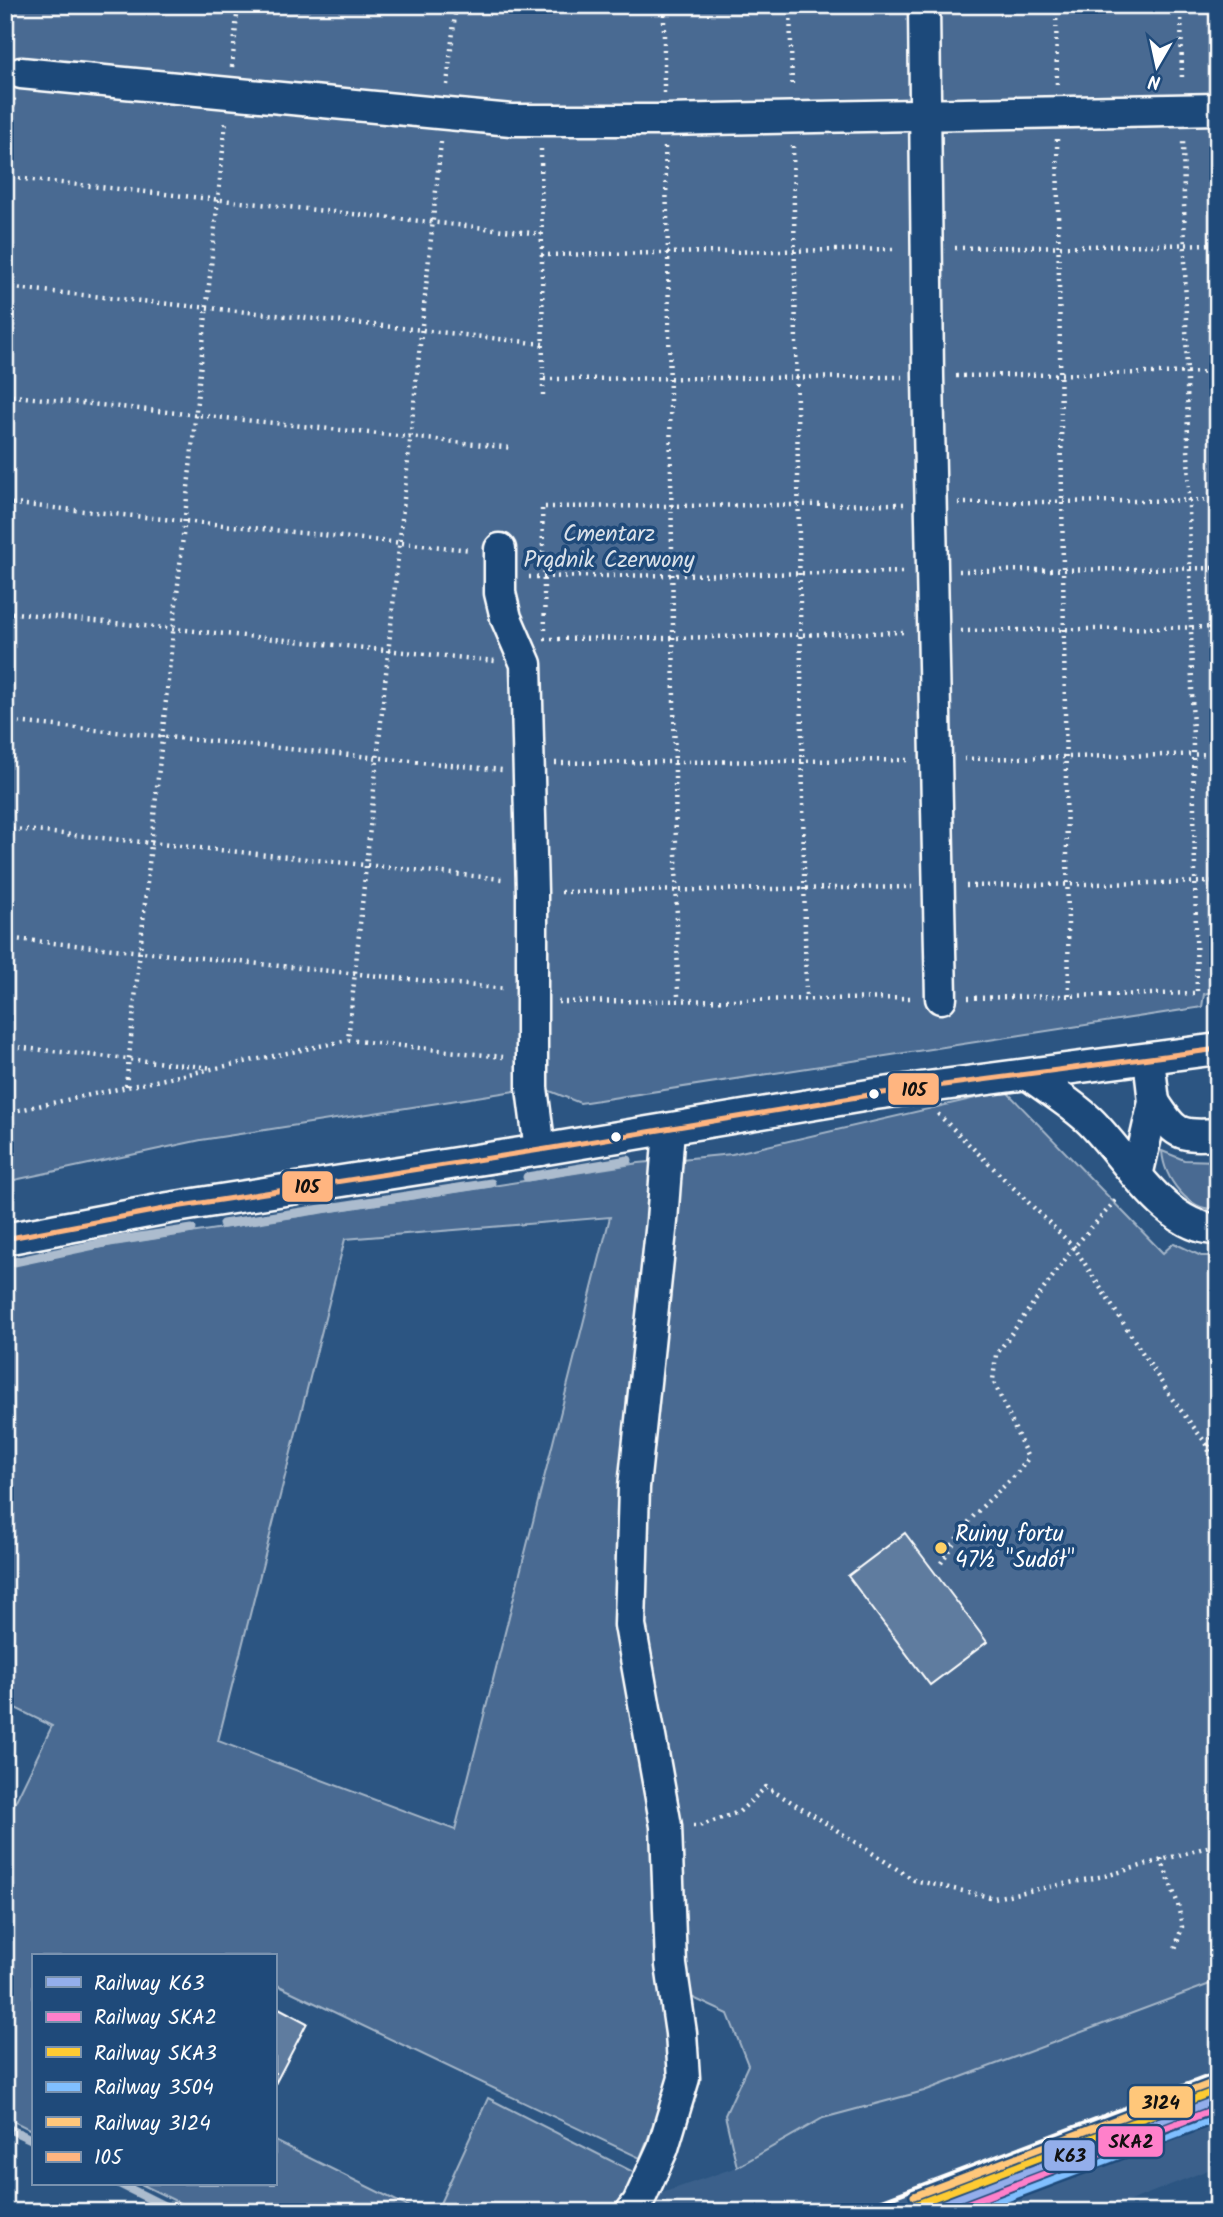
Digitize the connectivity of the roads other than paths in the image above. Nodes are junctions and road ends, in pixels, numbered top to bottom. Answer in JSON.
{"nodes":[{"id":1,"x":924,"y":5,"type":"edge"},
{"id":2,"x":18,"y":81,"type":"road end"},
{"id":3,"x":1218,"y":109,"type":"edge"},
{"id":4,"x":924,"y":115,"type":"junction"},
{"id":5,"x":500,"y":551,"type":"road end"},
{"id":6,"x":941,"y":998,"type":"road end"},
{"id":7,"x":1218,"y":1049,"type":"edge"},
{"id":8,"x":1149,"y":1059,"type":"junction"},
{"id":9,"x":1029,"y":1074,"type":"junction"},
{"id":10,"x":1154,"y":1102,"type":"junction"},
{"id":11,"x":669,"y":1129,"type":"junction"},
{"id":12,"x":1218,"y":1134,"type":"edge"},
{"id":13,"x":540,"y":1150,"type":"junction"},
{"id":14,"x":1137,"y":1176,"type":"junction"},
{"id":15,"x":1218,"y":1229,"type":"edge"},
{"id":16,"x":5,"y":1239,"type":"edge"},
{"id":17,"x":631,"y":2212,"type":"edge"}],
"edges":[{"from":1,"to":4,"type":"street"},
{"from":2,"to":4,"type":"street"},
{"from":3,"to":4,"type":"street"},
{"from":4,"to":6,"type":"street"},
{"from":5,"to":13,"type":"street"},
{"from":7,"to":8,"type":"street"},
{"from":8,"to":9,"type":"street"},
{"from":8,"to":10,"type":"street"},
{"from":9,"to":11,"type":"street"},
{"from":9,"to":14,"type":"street"},
{"from":10,"to":12,"type":"street"},
{"from":10,"to":14,"type":"street"},
{"from":11,"to":13,"type":"street"},
{"from":11,"to":17,"type":"street"},
{"from":13,"to":16,"type":"street"},
{"from":14,"to":15,"type":"street"}]}
